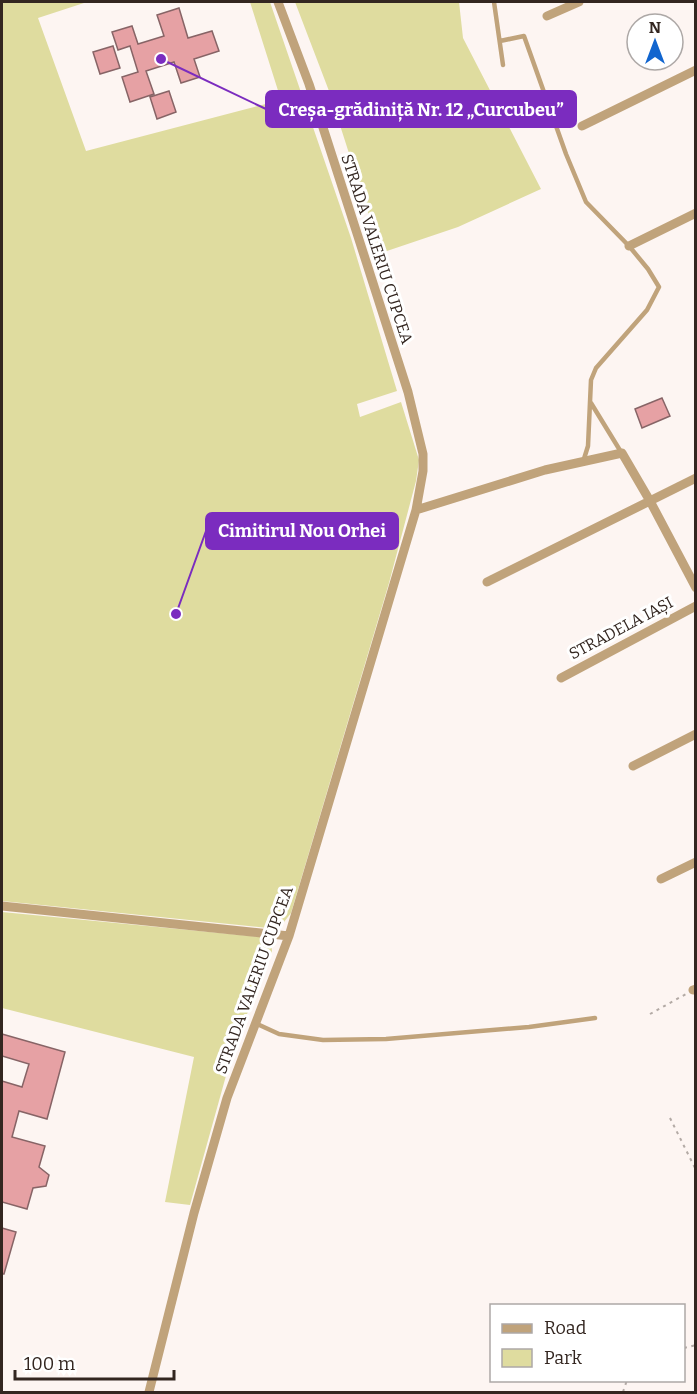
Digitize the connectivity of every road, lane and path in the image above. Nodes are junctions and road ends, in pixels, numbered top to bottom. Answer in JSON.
{"nodes":[{"id":1,"x":278,"y":2,"type":"edge"},
{"id":2,"x":494,"y":2,"type":"edge"},
{"id":3,"x":579,"y":2,"type":"edge"},
{"id":4,"x":547,"y":16,"type":"dead end"},
{"id":5,"x":500,"y":41,"type":"junction"},
{"id":6,"x":503,"y":65,"type":"dead end"},
{"id":7,"x":696,"y":70,"type":"edge"},
{"id":8,"x":582,"y":126,"type":"dead end"},
{"id":9,"x":696,"y":213,"type":"edge"},
{"id":10,"x":629,"y":246,"type":"junction"},
{"id":11,"x":591,"y":403,"type":"junction"},
{"id":12,"x":622,"y":453,"type":"junction"},
{"id":13,"x":583,"y":462,"type":"junction"},
{"id":14,"x":696,"y":478,"type":"edge"},
{"id":15,"x":650,"y":501,"type":"junction"},
{"id":16,"x":416,"y":510,"type":"junction"},
{"id":17,"x":487,"y":582,"type":"dead end"},
{"id":18,"x":696,"y":588,"type":"edge"},
{"id":19,"x":696,"y":606,"type":"edge"},
{"id":20,"x":561,"y":678,"type":"dead end"},
{"id":21,"x":696,"y":734,"type":"edge"},
{"id":22,"x":633,"y":766,"type":"dead end"},
{"id":23,"x":696,"y":862,"type":"edge"},
{"id":24,"x":661,"y":879,"type":"dead end"},
{"id":25,"x":2,"y":906,"type":"edge"},
{"id":26,"x":289,"y":936,"type":"junction"},
{"id":27,"x":694,"y":989,"type":"edge"},
{"id":28,"x":650,"y":1014,"type":"dead end"},
{"id":29,"x":595,"y":1018,"type":"dead end"},
{"id":30,"x":255,"y":1023,"type":"junction"},
{"id":31,"x":670,"y":1118,"type":"dead end"},
{"id":32,"x":696,"y":1170,"type":"edge"},
{"id":33,"x":149,"y":1392,"type":"edge"}],
"edges":[{"from":1,"to":16,"type":"street","name":"STRADA VALERIU CUPCEA"},
{"from":2,"to":5,"type":"lane"},
{"from":3,"to":4,"type":"street"},
{"from":5,"to":6,"type":"lane"},
{"from":5,"to":10,"type":"lane"},
{"from":7,"to":8,"type":"street"},
{"from":9,"to":10,"type":"street"},
{"from":10,"to":11,"type":"lane"},
{"from":11,"to":12,"type":"lane"},
{"from":11,"to":13,"type":"lane"},
{"from":12,"to":13,"type":"street"},
{"from":12,"to":15,"type":"street"},
{"from":13,"to":16,"type":"street"},
{"from":14,"to":15,"type":"street"},
{"from":15,"to":17,"type":"street"},
{"from":15,"to":18,"type":"street"},
{"from":16,"to":26,"type":"street","name":"STRADA VALERIU CUPCEA"},
{"from":19,"to":20,"type":"street","name":"STRADELA IAȘI"},
{"from":21,"to":22,"type":"street"},
{"from":23,"to":24,"type":"street"},
{"from":25,"to":26,"type":"street"},
{"from":26,"to":30,"type":"street","name":"STRADA VALERIU CUPCEA"},
{"from":27,"to":28,"type":"path"},
{"from":29,"to":30,"type":"lane"},
{"from":30,"to":33,"type":"street","name":"STRADA VALERIU CUPCEA"},
{"from":31,"to":32,"type":"path"}]}
